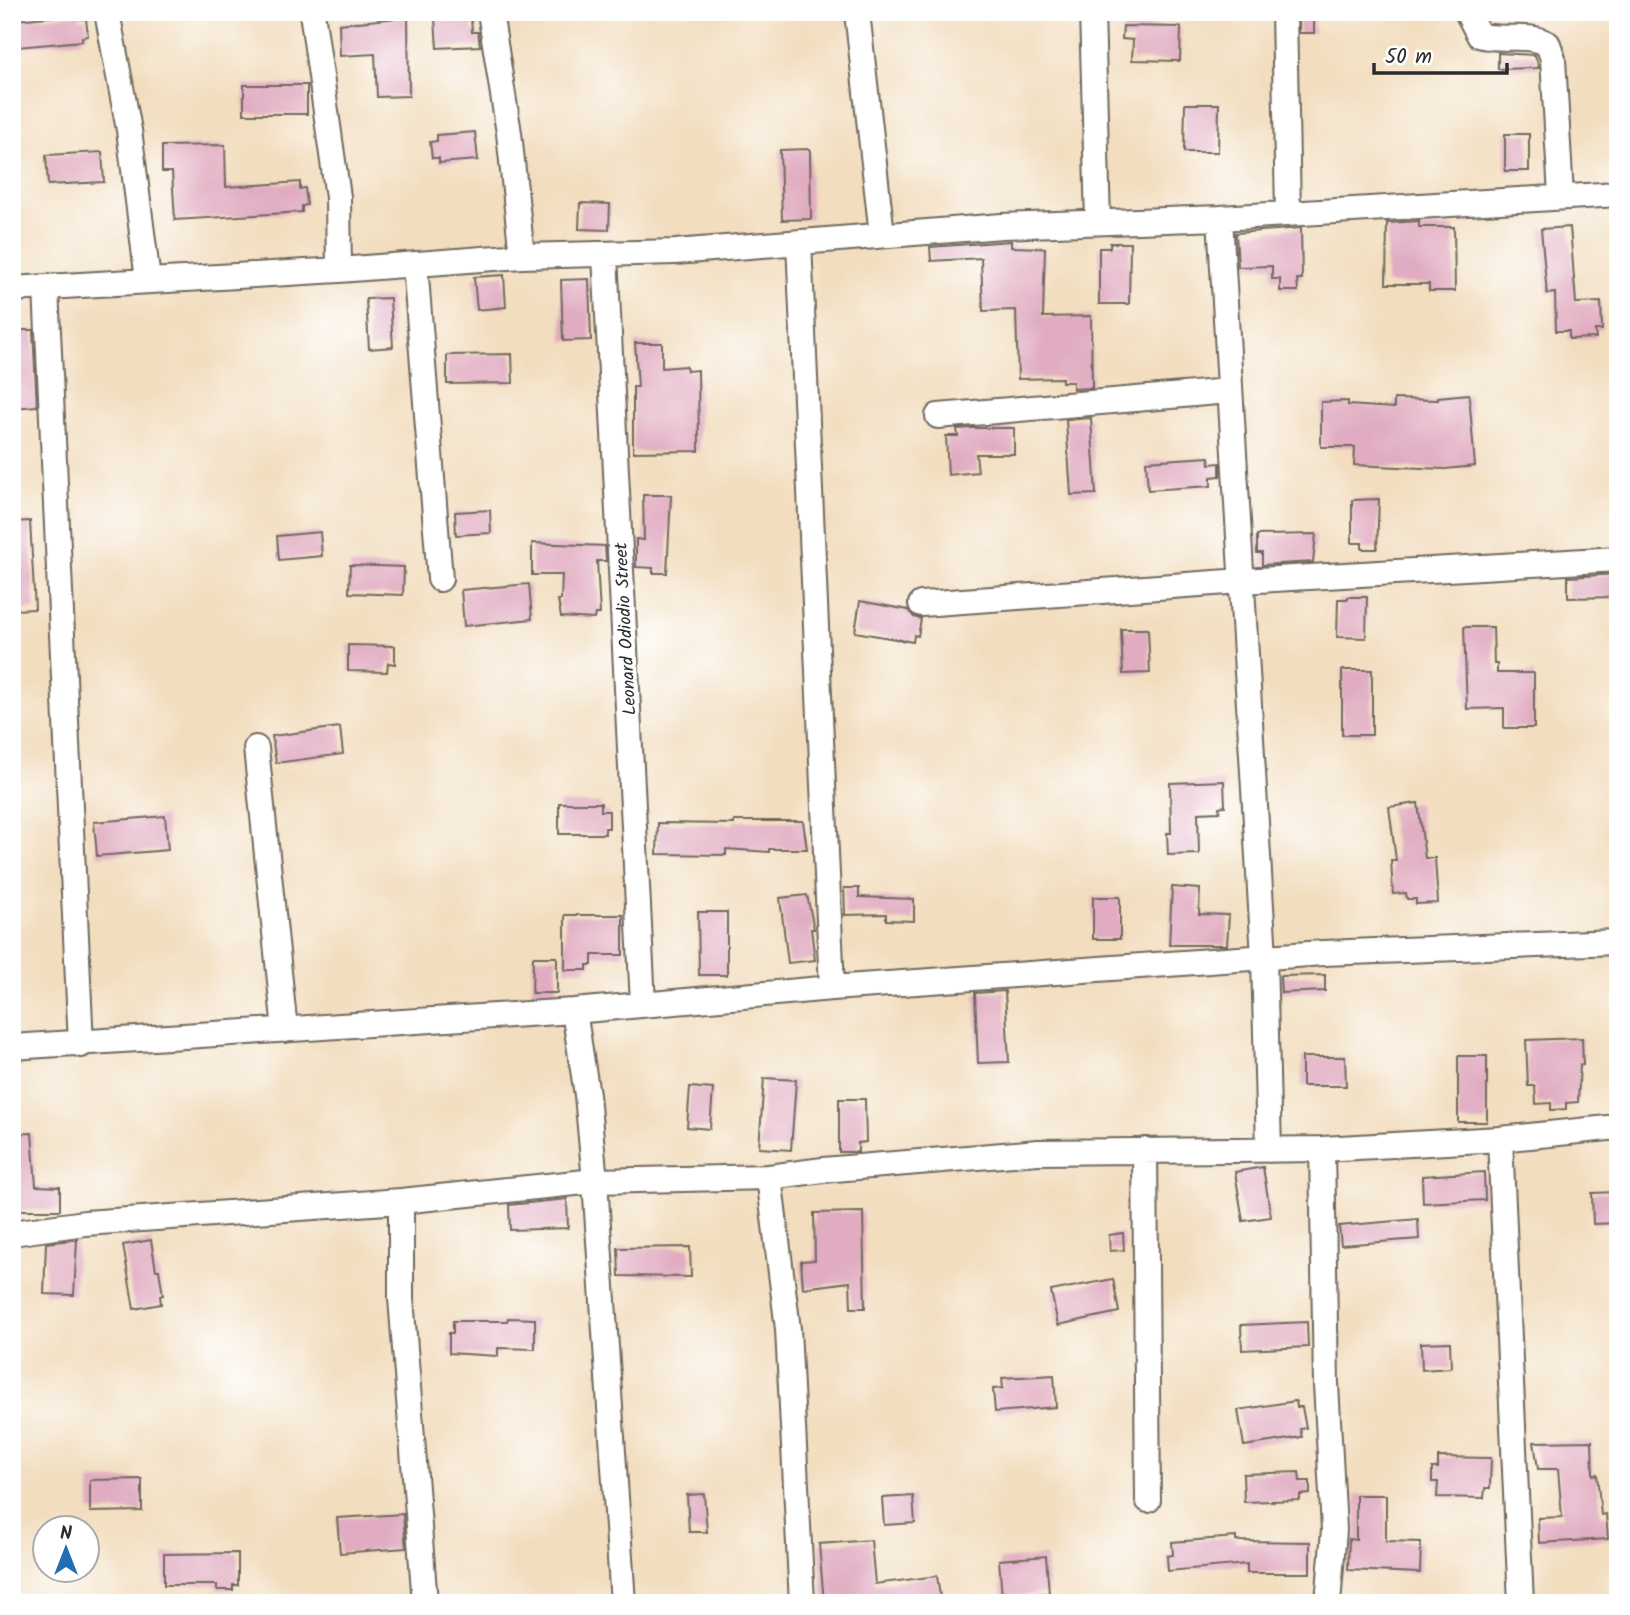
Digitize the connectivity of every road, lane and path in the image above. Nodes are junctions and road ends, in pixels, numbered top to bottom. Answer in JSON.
{"nodes":[{"id":1,"x":107,"y":12,"type":"edge"},
{"id":2,"x":312,"y":12,"type":"edge"},
{"id":3,"x":490,"y":12,"type":"edge"},
{"id":4,"x":857,"y":12,"type":"edge"},
{"id":5,"x":1092,"y":12,"type":"edge"},
{"id":6,"x":1284,"y":12,"type":"edge"},
{"id":7,"x":1467,"y":12,"type":"edge"},
{"id":8,"x":1618,"y":194,"type":"edge"},
{"id":9,"x":1561,"y":196,"type":"junction"},
{"id":10,"x":1287,"y":214,"type":"junction"},
{"id":11,"x":1220,"y":218,"type":"junction"},
{"id":12,"x":1098,"y":222,"type":"junction"},
{"id":13,"x":881,"y":235,"type":"junction"},
{"id":14,"x":799,"y":242,"type":"junction"},
{"id":15,"x":605,"y":255,"type":"junction"},
{"id":16,"x":522,"y":256,"type":"junction"},
{"id":17,"x":415,"y":264,"type":"junction"},
{"id":18,"x":339,"y":270,"type":"junction"},
{"id":19,"x":148,"y":280,"type":"junction"},
{"id":20,"x":46,"y":288,"type":"junction"},
{"id":21,"x":12,"y":289,"type":"edge"},
{"id":22,"x":1228,"y":391,"type":"junction"},
{"id":23,"x":938,"y":416,"type":"dead end"},
{"id":24,"x":1618,"y":559,"type":"edge"},
{"id":25,"x":440,"y":579,"type":"dead end"},
{"id":26,"x":1242,"y":581,"type":"junction"},
{"id":27,"x":920,"y":604,"type":"dead end"},
{"id":28,"x":256,"y":748,"type":"dead end"},
{"id":29,"x":1618,"y":942,"type":"edge"},
{"id":30,"x":1264,"y":957,"type":"junction"},
{"id":31,"x":832,"y":988,"type":"junction"},
{"id":32,"x":643,"y":1004,"type":"junction"},
{"id":33,"x":574,"y":1011,"type":"junction"},
{"id":34,"x":285,"y":1030,"type":"junction"},
{"id":35,"x":81,"y":1045,"type":"junction"},
{"id":36,"x":12,"y":1047,"type":"edge"},
{"id":37,"x":1618,"y":1126,"type":"edge"},
{"id":38,"x":1500,"y":1139,"type":"junction"},
{"id":39,"x":1322,"y":1149,"type":"junction"},
{"id":40,"x":1144,"y":1150,"type":"junction"},
{"id":41,"x":1269,"y":1150,"type":"junction"},
{"id":42,"x":769,"y":1177,"type":"junction"},
{"id":43,"x":595,"y":1181,"type":"junction"},
{"id":44,"x":401,"y":1202,"type":"junction"},
{"id":45,"x":12,"y":1233,"type":"edge"},
{"id":46,"x":1148,"y":1500,"type":"dead end"},
{"id":47,"x":425,"y":1603,"type":"edge"},
{"id":48,"x":623,"y":1603,"type":"edge"},
{"id":49,"x":802,"y":1603,"type":"edge"},
{"id":50,"x":1328,"y":1603,"type":"edge"},
{"id":51,"x":1521,"y":1603,"type":"edge"}],
"edges":[{"from":1,"to":19,"type":"street"},
{"from":2,"to":18,"type":"street"},
{"from":3,"to":16,"type":"street"},
{"from":4,"to":13,"type":"street"},
{"from":5,"to":12,"type":"street"},
{"from":6,"to":10,"type":"street"},
{"from":7,"to":9,"type":"street"},
{"from":8,"to":9,"type":"street"},
{"from":9,"to":10,"type":"street"},
{"from":10,"to":11,"type":"street"},
{"from":11,"to":12,"type":"street"},
{"from":11,"to":22,"type":"street"},
{"from":12,"to":13,"type":"street"},
{"from":13,"to":14,"type":"street"},
{"from":14,"to":15,"type":"street"},
{"from":14,"to":31,"type":"street"},
{"from":15,"to":16,"type":"street"},
{"from":15,"to":32,"type":"street","name":"Leonard Odiodio Street"},
{"from":16,"to":17,"type":"street"},
{"from":17,"to":18,"type":"street"},
{"from":17,"to":25,"type":"street"},
{"from":18,"to":19,"type":"street"},
{"from":19,"to":20,"type":"street"},
{"from":20,"to":21,"type":"street"},
{"from":20,"to":35,"type":"street"},
{"from":22,"to":23,"type":"street"},
{"from":22,"to":26,"type":"street"},
{"from":24,"to":26,"type":"street"},
{"from":26,"to":27,"type":"street"},
{"from":26,"to":30,"type":"street"},
{"from":28,"to":34,"type":"street"},
{"from":29,"to":30,"type":"street"},
{"from":30,"to":31,"type":"street"},
{"from":30,"to":41,"type":"street"},
{"from":31,"to":32,"type":"street"},
{"from":32,"to":33,"type":"street"},
{"from":33,"to":34,"type":"street"},
{"from":33,"to":43,"type":"street"},
{"from":34,"to":35,"type":"street"},
{"from":35,"to":36,"type":"street"},
{"from":37,"to":38,"type":"street"},
{"from":38,"to":39,"type":"street"},
{"from":38,"to":51,"type":"street"},
{"from":39,"to":41,"type":"street"},
{"from":39,"to":50,"type":"street"},
{"from":40,"to":41,"type":"street"},
{"from":40,"to":42,"type":"street"},
{"from":40,"to":46,"type":"street"},
{"from":42,"to":43,"type":"street"},
{"from":42,"to":49,"type":"street"},
{"from":43,"to":44,"type":"street"},
{"from":43,"to":48,"type":"street"},
{"from":44,"to":45,"type":"street"},
{"from":44,"to":47,"type":"street"}]}
